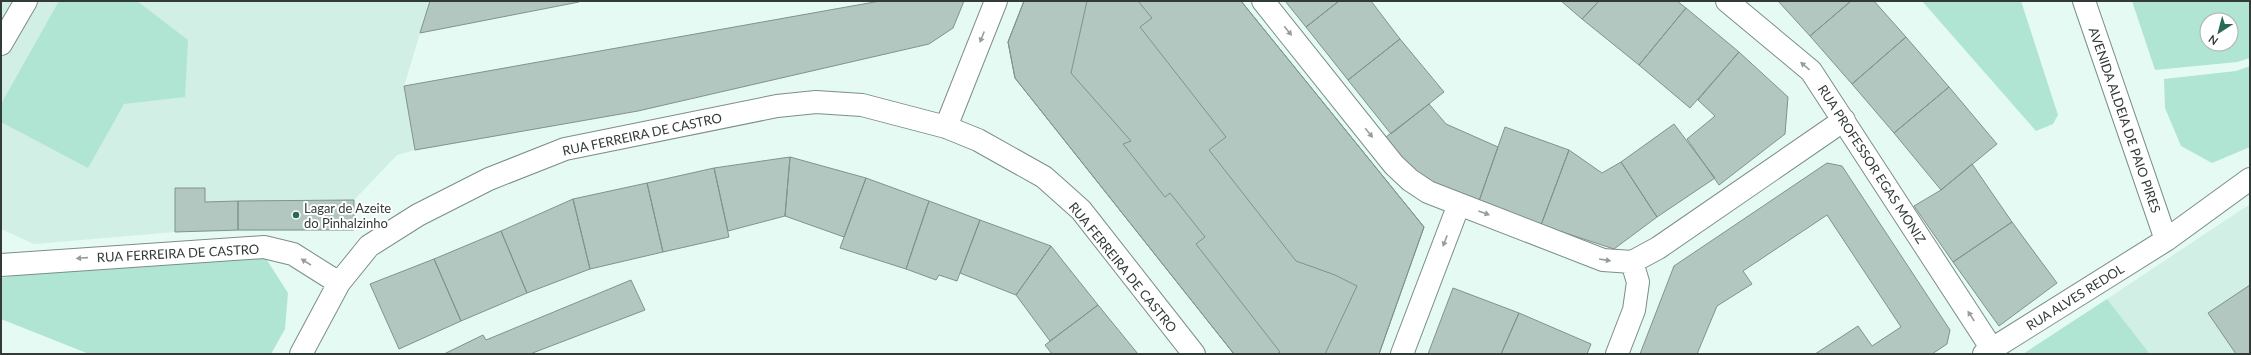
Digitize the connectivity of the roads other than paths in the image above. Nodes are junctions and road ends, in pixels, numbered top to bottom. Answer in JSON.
{"nodes":[{"id":1,"x":26,"y":1,"type":"edge"},
{"id":2,"x":996,"y":1,"type":"edge"},
{"id":3,"x":1263,"y":1,"type":"edge"},
{"id":4,"x":1727,"y":1,"type":"edge"},
{"id":5,"x":2084,"y":1,"type":"edge"},
{"id":6,"x":1,"y":44,"type":"edge"},
{"id":7,"x":1844,"y":120,"type":"junction"},
{"id":8,"x":946,"y":127,"type":"junction"},
{"id":9,"x":2250,"y":179,"type":"edge"},
{"id":10,"x":1459,"y":204,"type":"junction"},
{"id":11,"x":2166,"y":240,"type":"junction"},
{"id":12,"x":7,"y":261,"type":"edge"},
{"id":13,"x":1632,"y":262,"type":"junction"},
{"id":14,"x":339,"y":283,"type":"junction"},
{"id":15,"x":1988,"y":351,"type":"edge"},
{"id":16,"x":301,"y":354,"type":"edge"},
{"id":17,"x":1194,"y":354,"type":"edge"},
{"id":18,"x":1402,"y":354,"type":"edge"},
{"id":19,"x":1617,"y":354,"type":"edge"}],
"edges":[{"from":1,"to":6,"type":"street"},
{"from":2,"to":8,"type":"street","one_way":true},
{"from":3,"to":10,"type":"street","one_way":true},
{"from":7,"to":4,"type":"street","name":"RUA PROFESSOR EGAS MONIZ","one_way":true},
{"from":5,"to":11,"type":"street","name":"AVENIDA ALDEIA DE PAIO PIRES"},
{"from":7,"to":13,"type":"street"},
{"from":15,"to":7,"type":"street","name":"RUA PROFESSOR EGAS MONIZ","one_way":true},
{"from":8,"to":14,"type":"street","name":"RUA FERREIRA DE CASTRO"},
{"from":8,"to":17,"type":"street","name":"RUA FERREIRA DE CASTRO"},
{"from":9,"to":11,"type":"street","name":"RUA ALVES REDOL"},
{"from":10,"to":13,"type":"street","one_way":true},
{"from":10,"to":18,"type":"street","one_way":true},
{"from":11,"to":15,"type":"street","name":"RUA ALVES REDOL"},
{"from":14,"to":12,"type":"street","name":"RUA FERREIRA DE CASTRO","one_way":true},
{"from":13,"to":19,"type":"street"},
{"from":14,"to":16,"type":"street"}]}
